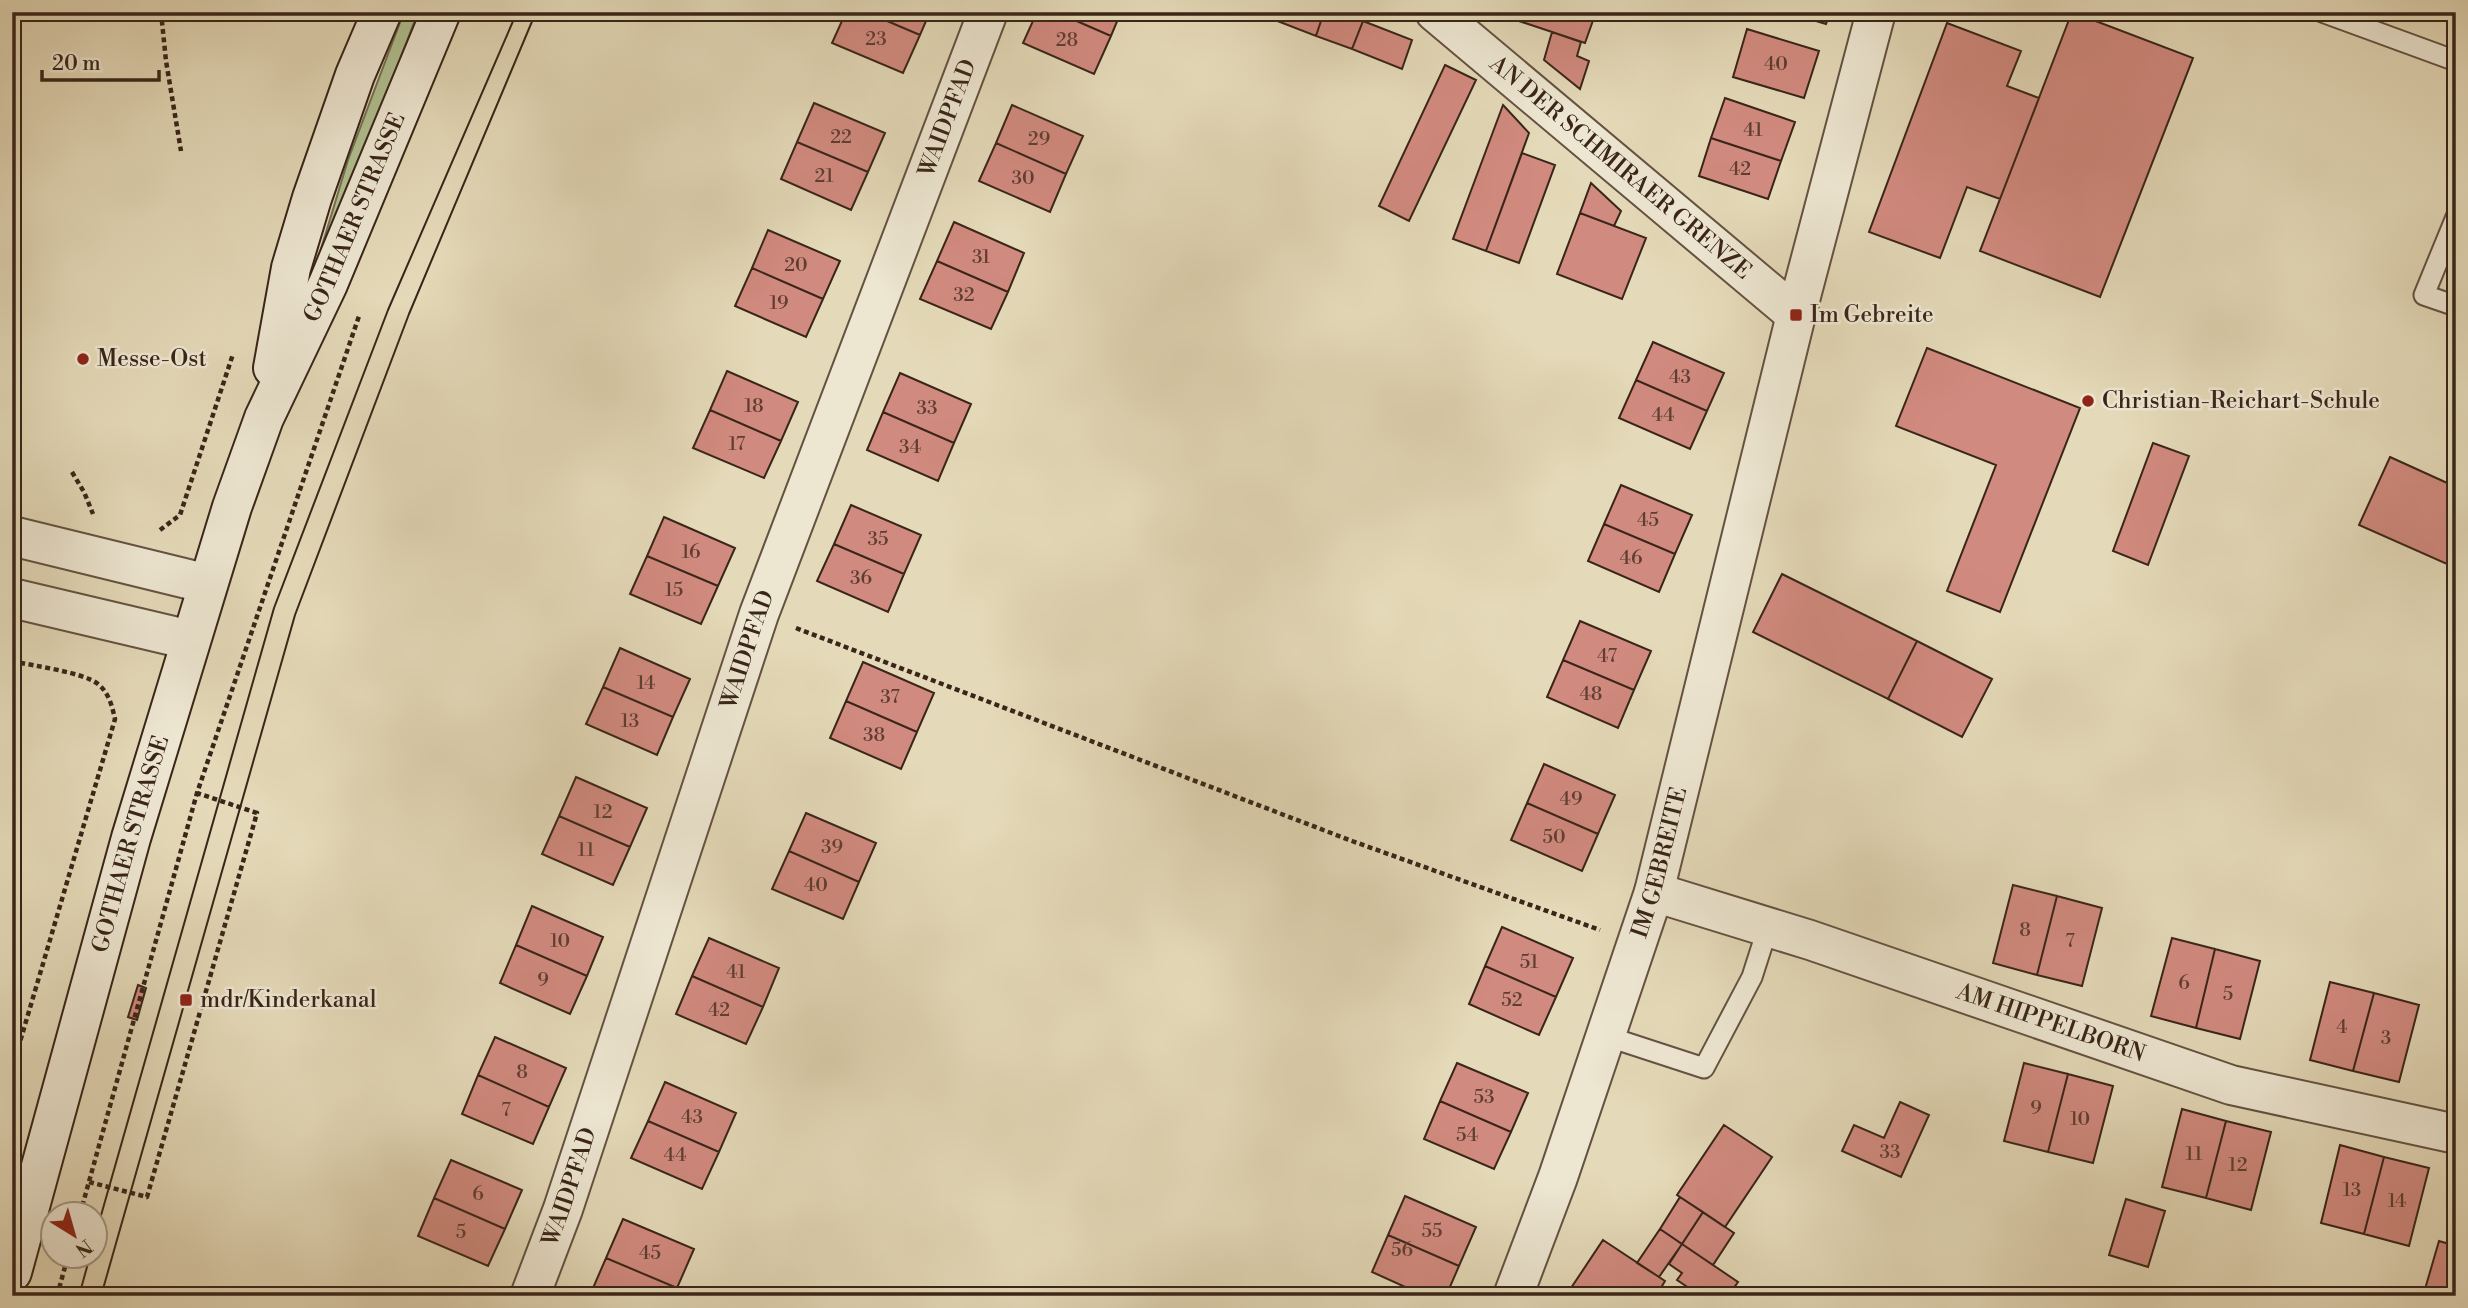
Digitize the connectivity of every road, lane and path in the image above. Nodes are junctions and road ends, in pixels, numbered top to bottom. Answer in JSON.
{"nodes":[{"id":1,"x":161,"y":12,"type":"edge"},
{"id":2,"x":382,"y":12,"type":"edge"},
{"id":3,"x":441,"y":12,"type":"edge"},
{"id":4,"x":988,"y":12,"type":"edge"},
{"id":5,"x":1876,"y":12,"type":"edge"},
{"id":6,"x":2322,"y":12,"type":"edge"},
{"id":7,"x":1442,"y":14,"type":"edge"},
{"id":8,"x":2456,"y":61,"type":"edge"},
{"id":9,"x":181,"y":151,"type":"dead end"},
{"id":10,"x":2456,"y":216,"type":"edge"},
{"id":11,"x":364,"y":303,"type":"dead end"},
{"id":12,"x":2456,"y":306,"type":"edge"},
{"id":13,"x":1796,"y":315,"type":"junction"},
{"id":14,"x":264,"y":418,"type":"junction"},
{"id":15,"x":72,"y":472,"type":"dead end"},
{"id":16,"x":91,"y":510,"type":"dead end"},
{"id":17,"x":12,"y":536,"type":"edge"},
{"id":18,"x":208,"y":584,"type":"junction"},
{"id":19,"x":12,"y":598,"type":"edge"},
{"id":20,"x":759,"y":614,"type":"junction"},
{"id":21,"x":190,"y":640,"type":"junction"},
{"id":22,"x":12,"y":661,"type":"edge"},
{"id":23,"x":197,"y":793,"type":"junction"},
{"id":24,"x":1654,"y":892,"type":"junction"},
{"id":25,"x":1768,"y":927,"type":"junction"},
{"id":26,"x":1637,"y":944,"type":"junction"},
{"id":27,"x":1606,"y":1035,"type":"junction"},
{"id":28,"x":12,"y":1069,"type":"edge"},
{"id":29,"x":2456,"y":1134,"type":"edge"},
{"id":30,"x":89,"y":1182,"type":"junction"},
{"id":31,"x":84,"y":1200,"type":"edge"},
{"id":32,"x":64,"y":1270,"type":"edge"},
{"id":33,"x":12,"y":1272,"type":"edge"},
{"id":34,"x":57,"y":1296,"type":"edge"},
{"id":35,"x":530,"y":1296,"type":"edge"},
{"id":36,"x":1513,"y":1296,"type":"edge"}],
"edges":[{"from":1,"to":9,"type":"path"},
{"from":2,"to":14,"type":"street","name":"GOTHAER STRASSE"},
{"from":3,"to":14,"type":"street","name":"GOTHAER STRASSE"},
{"from":4,"to":20,"type":"street","name":"WAIDPFAD"},
{"from":5,"to":13,"type":"street","name":"IM GEBREITE"},
{"from":6,"to":8,"type":"lane"},
{"from":7,"to":13,"type":"street","name":"AN DER SCHMIRAER GRENZE"},
{"from":10,"to":12,"type":"lane"},
{"from":11,"to":23,"type":"path"},
{"from":13,"to":24,"type":"street","name":"IM GEBREITE"},
{"from":14,"to":18,"type":"street","name":"GOTHAER STRASSE"},
{"from":15,"to":16,"type":"path"},
{"from":17,"to":18,"type":"street"},
{"from":18,"to":21,"type":"street","name":"GOTHAER STRASSE"},
{"from":19,"to":21,"type":"street"},
{"from":20,"to":26,"type":"path"},
{"from":20,"to":35,"type":"street","name":"WAIDPFAD"},
{"from":21,"to":33,"type":"street","name":"GOTHAER STRASSE"},
{"from":22,"to":28,"type":"path"},
{"from":23,"to":30,"type":"path"},
{"from":23,"to":30,"type":"path"},
{"from":24,"to":25,"type":"street","name":"AM HIPPELBORN"},
{"from":24,"to":26,"type":"street","name":"IM GEBREITE"},
{"from":25,"to":27,"type":"lane"},
{"from":25,"to":29,"type":"street","name":"AM HIPPELBORN"},
{"from":26,"to":27,"type":"street","name":"IM GEBREITE"},
{"from":27,"to":36,"type":"street","name":"IM GEBREITE"},
{"from":30,"to":31,"type":"path"},
{"from":32,"to":34,"type":"path"}]}
